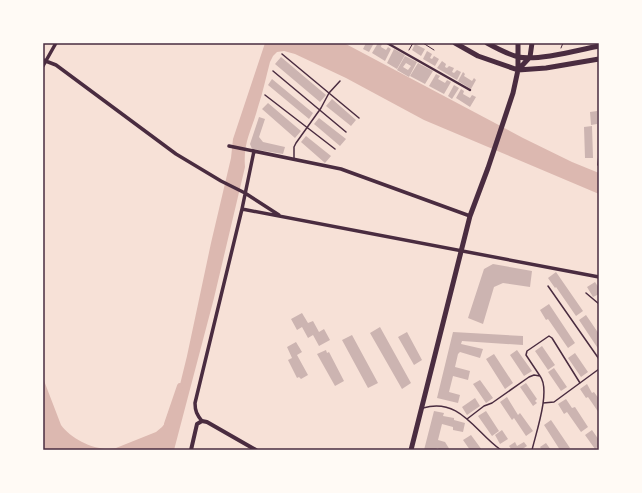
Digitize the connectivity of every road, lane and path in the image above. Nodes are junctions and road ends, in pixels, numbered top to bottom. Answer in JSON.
{"nodes":[{"id":1,"x":56,"y":43,"type":"edge"},
{"id":2,"x":388,"y":43,"type":"edge"},
{"id":3,"x":413,"y":43,"type":"edge"},
{"id":4,"x":423,"y":43,"type":"edge"},
{"id":5,"x":454,"y":43,"type":"edge"},
{"id":6,"x":487,"y":43,"type":"edge"},
{"id":7,"x":518,"y":43,"type":"edge"},
{"id":8,"x":532,"y":43,"type":"edge"},
{"id":9,"x":599,"y":46,"type":"edge"},
{"id":10,"x":434,"y":50,"type":"dead end"},
{"id":11,"x":282,"y":54,"type":"dead end"},
{"id":12,"x":407,"y":54,"type":"junction"},
{"id":13,"x":519,"y":57,"type":"junction"},
{"id":14,"x":530,"y":57,"type":"junction"},
{"id":15,"x":599,"y":59,"type":"edge"},
{"id":16,"x":44,"y":61,"type":"edge"},
{"id":17,"x":43,"y":66,"type":"edge"},
{"id":18,"x":518,"y":70,"type":"junction"},
{"id":19,"x":274,"y":71,"type":"dead end"},
{"id":20,"x":340,"y":81,"type":"dead end"},
{"id":21,"x":470,"y":90,"type":"dead end"},
{"id":22,"x":329,"y":93,"type":"junction"},
{"id":23,"x":265,"y":94,"type":"dead end"},
{"id":24,"x":320,"y":109,"type":"junction"},
{"id":25,"x":359,"y":118,"type":"dead end"},
{"id":26,"x":307,"y":127,"type":"junction"},
{"id":27,"x":346,"y":132,"type":"dead end"},
{"id":28,"x":229,"y":146,"type":"dead end"},
{"id":29,"x":335,"y":149,"type":"dead end"},
{"id":30,"x":254,"y":151,"type":"junction"},
{"id":31,"x":599,"y":155,"type":"edge"},
{"id":32,"x":294,"y":160,"type":"junction"},
{"id":33,"x":598,"y":165,"type":"dead end"},
{"id":34,"x":245,"y":193,"type":"junction"},
{"id":35,"x":242,"y":209,"type":"junction"},
{"id":36,"x":280,"y":216,"type":"junction"},
{"id":37,"x":470,"y":216,"type":"junction"},
{"id":38,"x":462,"y":250,"type":"junction"},
{"id":39,"x":599,"y":277,"type":"edge"},
{"id":40,"x":548,"y":286,"type":"dead end"},
{"id":41,"x":586,"y":293,"type":"dead end"},
{"id":42,"x":599,"y":304,"type":"edge"},
{"id":43,"x":599,"y":359,"type":"edge"},
{"id":44,"x":599,"y":369,"type":"edge"},
{"id":45,"x":540,"y":376,"type":"junction"},
{"id":46,"x":580,"y":383,"type":"junction"},
{"id":47,"x":543,"y":403,"type":"junction"},
{"id":48,"x":421,"y":409,"type":"junction"},
{"id":49,"x":467,"y":419,"type":"junction"},
{"id":50,"x":202,"y":421,"type":"junction"},
{"id":51,"x":192,"y":450,"type":"edge"},
{"id":52,"x":256,"y":450,"type":"edge"},
{"id":53,"x":411,"y":450,"type":"edge"},
{"id":54,"x":501,"y":450,"type":"edge"},
{"id":55,"x":532,"y":450,"type":"edge"}],
"edges":[{"from":1,"to":16,"type":"street"},
{"from":2,"to":12,"type":"street"},
{"from":3,"to":12,"type":"path"},
{"from":4,"to":10,"type":"path"},
{"from":5,"to":18,"type":"main road"},
{"from":6,"to":13,"type":"main road"},
{"from":7,"to":13,"type":"main road"},
{"from":8,"to":14,"type":"main road"},
{"from":9,"to":14,"type":"main road"},
{"from":11,"to":22,"type":"lane"},
{"from":12,"to":21,"type":"street"},
{"from":13,"to":14,"type":"main road"},
{"from":13,"to":18,"type":"main road"},
{"from":14,"to":18,"type":"main road"},
{"from":15,"to":18,"type":"main road"},
{"from":16,"to":17,"type":"street"},
{"from":16,"to":34,"type":"street"},
{"from":18,"to":37,"type":"main road"},
{"from":19,"to":24,"type":"lane"},
{"from":20,"to":22,"type":"lane"},
{"from":22,"to":24,"type":"lane"},
{"from":22,"to":25,"type":"lane"},
{"from":23,"to":26,"type":"lane"},
{"from":24,"to":26,"type":"lane"},
{"from":24,"to":27,"type":"lane"},
{"from":26,"to":29,"type":"lane"},
{"from":26,"to":32,"type":"lane"},
{"from":28,"to":30,"type":"street"},
{"from":30,"to":32,"type":"street"},
{"from":30,"to":34,"type":"street"},
{"from":31,"to":33,"type":"lane"},
{"from":32,"to":37,"type":"street"},
{"from":34,"to":35,"type":"street"},
{"from":34,"to":36,"type":"street"},
{"from":35,"to":36,"type":"street"},
{"from":35,"to":50,"type":"street"},
{"from":36,"to":38,"type":"street"},
{"from":37,"to":38,"type":"main road"},
{"from":38,"to":39,"type":"street"},
{"from":38,"to":48,"type":"main road"},
{"from":40,"to":43,"type":"lane"},
{"from":41,"to":42,"type":"lane"},
{"from":44,"to":46,"type":"lane"},
{"from":45,"to":46,"type":"lane"},
{"from":45,"to":47,"type":"lane"},
{"from":45,"to":49,"type":"lane"},
{"from":46,"to":47,"type":"lane"},
{"from":47,"to":55,"type":"lane"},
{"from":48,"to":49,"type":"lane"},
{"from":48,"to":53,"type":"main road"},
{"from":49,"to":54,"type":"lane"},
{"from":50,"to":51,"type":"street"},
{"from":50,"to":52,"type":"street"}]}
